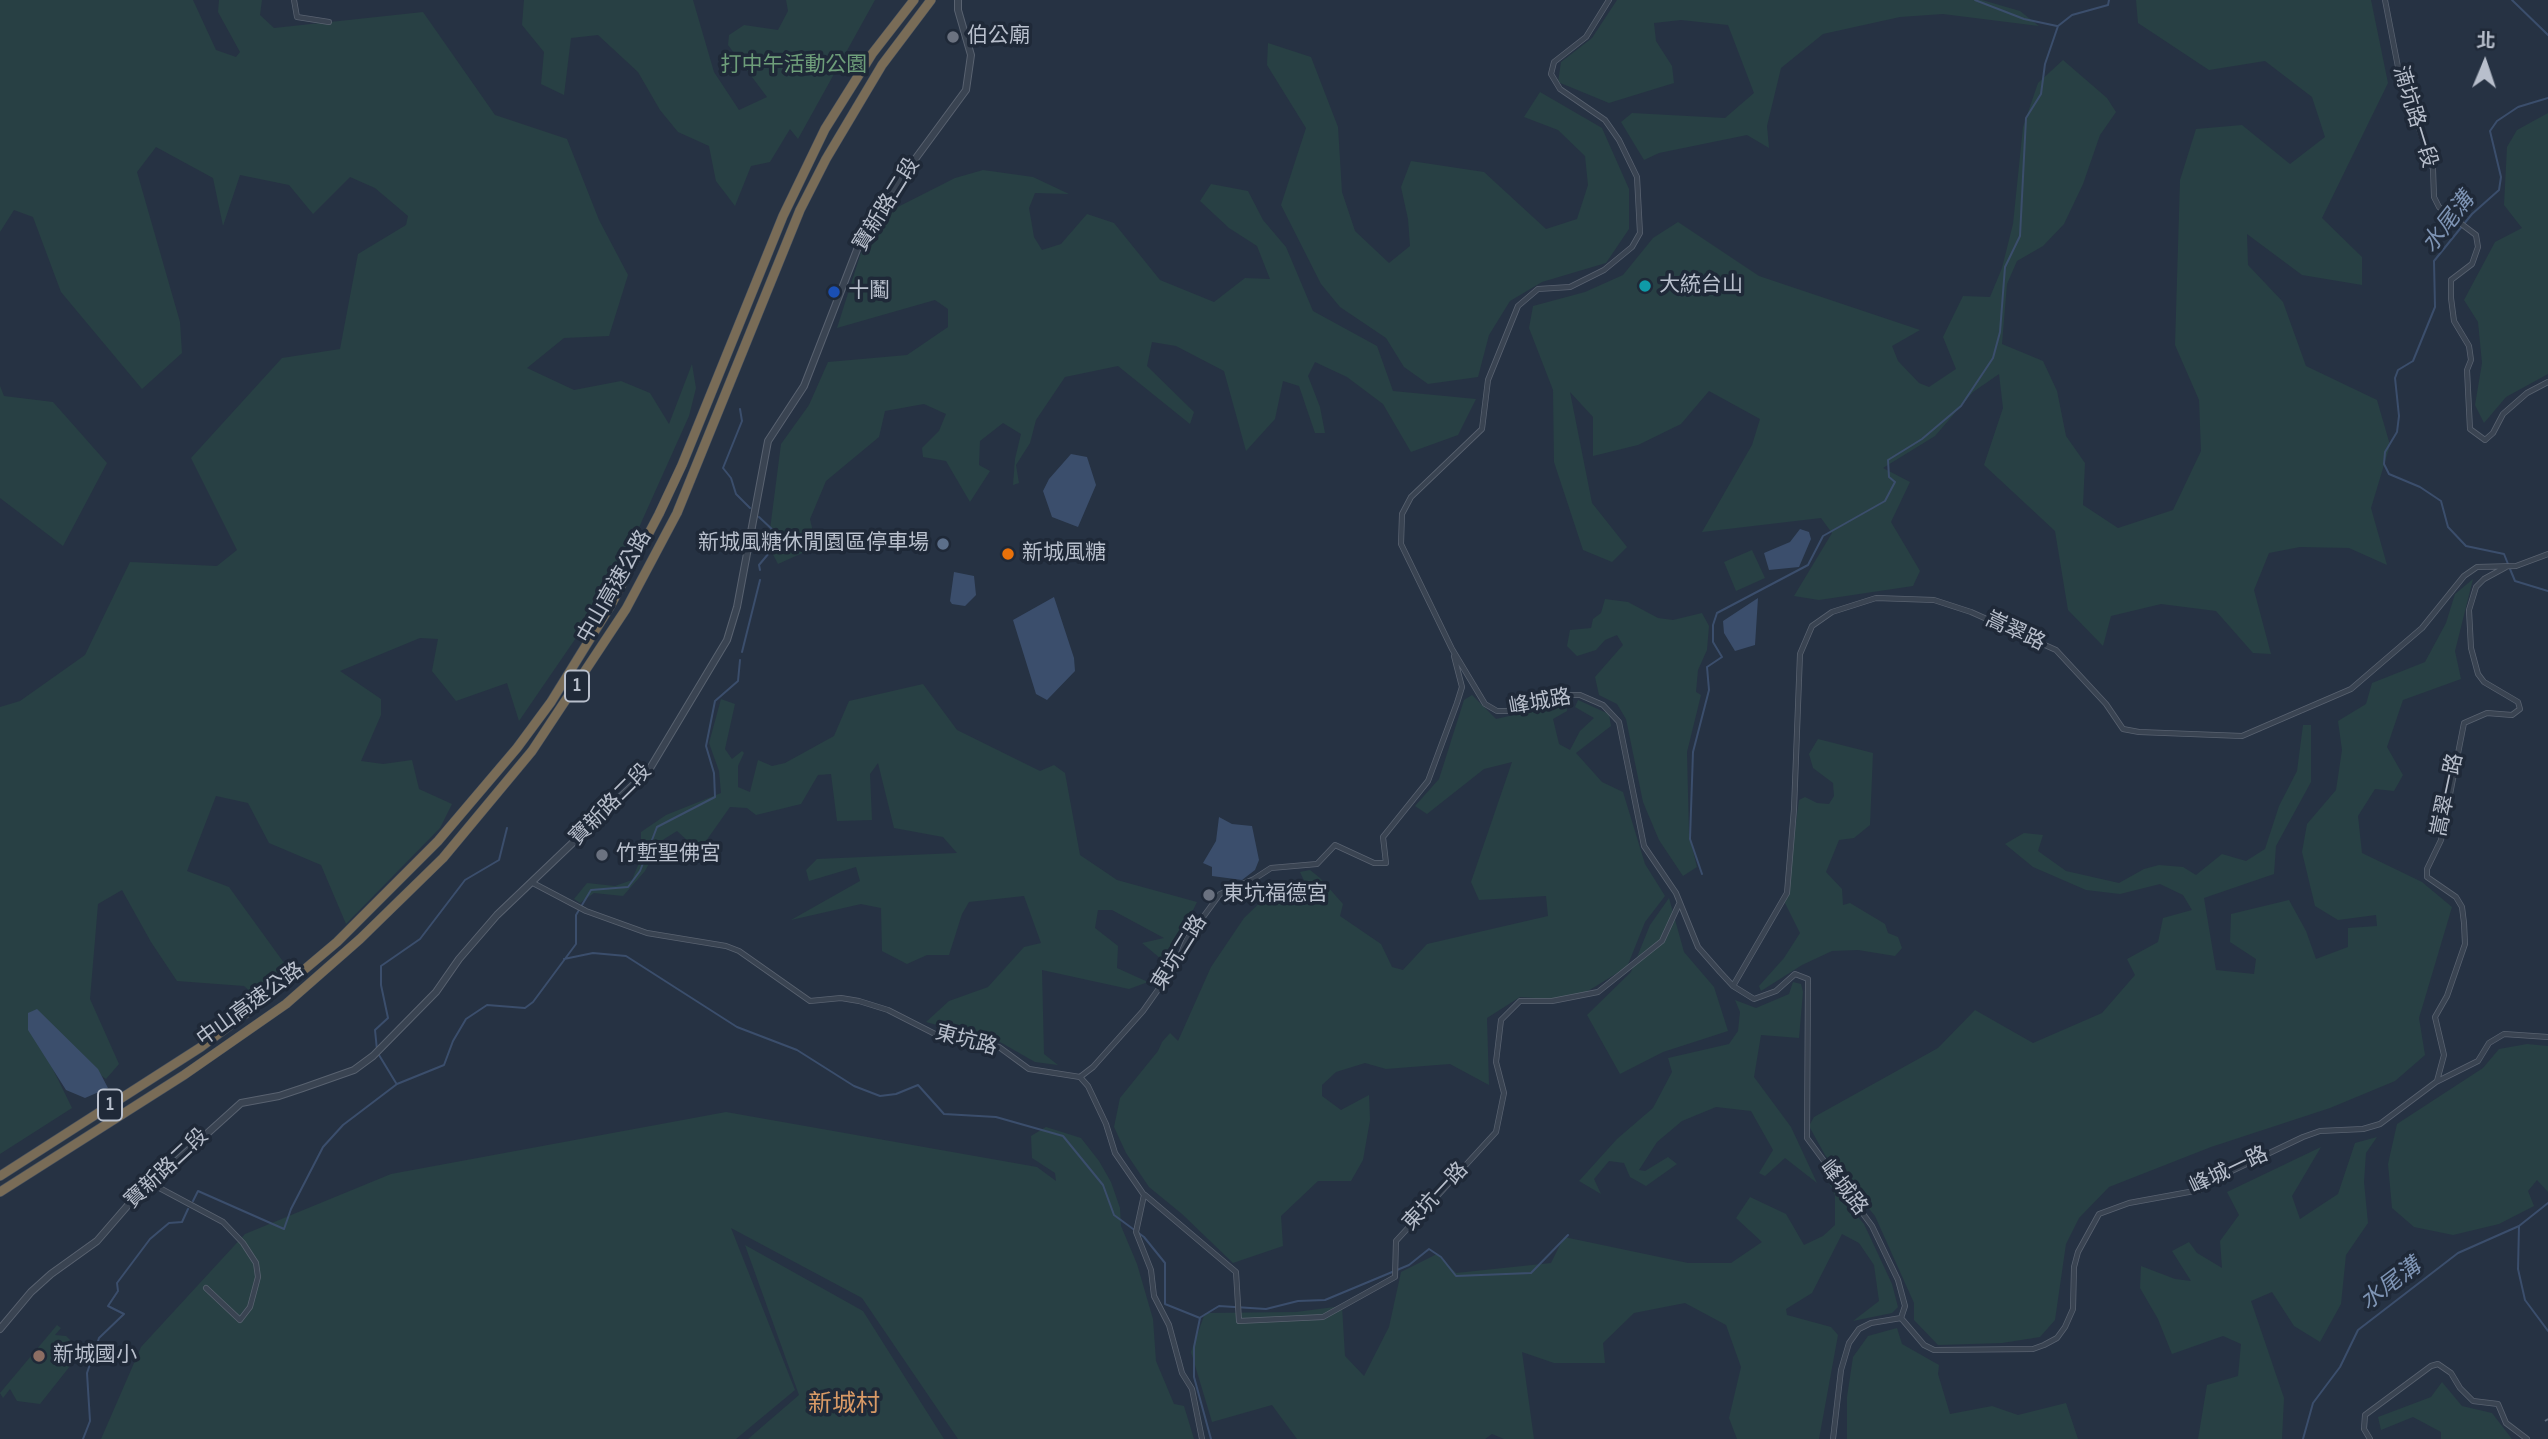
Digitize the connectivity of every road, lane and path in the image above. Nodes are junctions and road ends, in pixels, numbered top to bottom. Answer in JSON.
{"nodes":[{"id":1,"x":294,"y":0,"type":"edge"},
{"id":2,"x":914,"y":0,"type":"edge"},
{"id":3,"x":931,"y":0,"type":"edge"},
{"id":4,"x":958,"y":0,"type":"edge"},
{"id":5,"x":1609,"y":0,"type":"edge"},
{"id":6,"x":2385,"y":0,"type":"edge"},
{"id":7,"x":329,"y":23,"type":"dead end"},
{"id":8,"x":2548,"y":382,"type":"edge"},
{"id":9,"x":2548,"y":554,"type":"edge"},
{"id":10,"x":2506,"y":567,"type":"junction"},
{"id":11,"x":1452,"y":649,"type":"junction"},
{"id":12,"x":530,"y":882,"type":"junction"},
{"id":13,"x":1680,"y":903,"type":"junction"},
{"id":14,"x":1734,"y":986,"type":"junction"},
{"id":15,"x":2548,"y":1037,"type":"edge"},
{"id":16,"x":1080,"y":1076,"type":"junction"},
{"id":17,"x":2436,"y":1082,"type":"junction"},
{"id":18,"x":0,"y":1176,"type":"edge"},
{"id":19,"x":152,"y":1184,"type":"junction"},
{"id":20,"x":0,"y":1192,"type":"edge"},
{"id":21,"x":1144,"y":1195,"type":"junction"},
{"id":22,"x":206,"y":1288,"type":"dead end"},
{"id":23,"x":1901,"y":1318,"type":"junction"},
{"id":24,"x":0,"y":1329,"type":"edge"},
{"id":25,"x":1832,"y":1437,"type":"edge"},
{"id":26,"x":1202,"y":1439,"type":"edge"},
{"id":27,"x":2370,"y":1439,"type":"edge"},
{"id":28,"x":2527,"y":1439,"type":"edge"}],
"edges":[{"from":1,"to":7,"type":"street"},
{"from":2,"to":18,"type":"highway","name":"中山高速公路","number":"1"},
{"from":3,"to":20,"type":"highway","name":"中山高速公路","number":"1"},
{"from":4,"to":12,"type":"street","name":"寶新路二段"},
{"from":5,"to":11,"type":"street","name":"峰城路"},
{"from":6,"to":8,"type":"street","name":"湳坑路一段"},
{"from":9,"to":10,"type":"street","name":"嵩翠路"},
{"from":10,"to":14,"type":"street","name":"嵩翠路"},
{"from":10,"to":17,"type":"street","name":"嵩翠一路"},
{"from":11,"to":13,"type":"street","name":"峰城路"},
{"from":11,"to":16,"type":"street","name":"東坑二路"},
{"from":12,"to":16,"type":"street","name":"東坑路"},
{"from":12,"to":19,"type":"street","name":"寶新路二段"},
{"from":13,"to":14,"type":"street","name":"峰城路"},
{"from":13,"to":21,"type":"street","name":"東坑一路"},
{"from":14,"to":23,"type":"street","name":"峰城路"},
{"from":15,"to":17,"type":"street","name":"峰城一路"},
{"from":16,"to":21,"type":"street"},
{"from":17,"to":23,"type":"street","name":"峰城一路"},
{"from":19,"to":22,"type":"street"},
{"from":19,"to":24,"type":"street","name":"寶新路二段"},
{"from":21,"to":26,"type":"street"},
{"from":23,"to":25,"type":"street"},
{"from":27,"to":28,"type":"street"}]}
